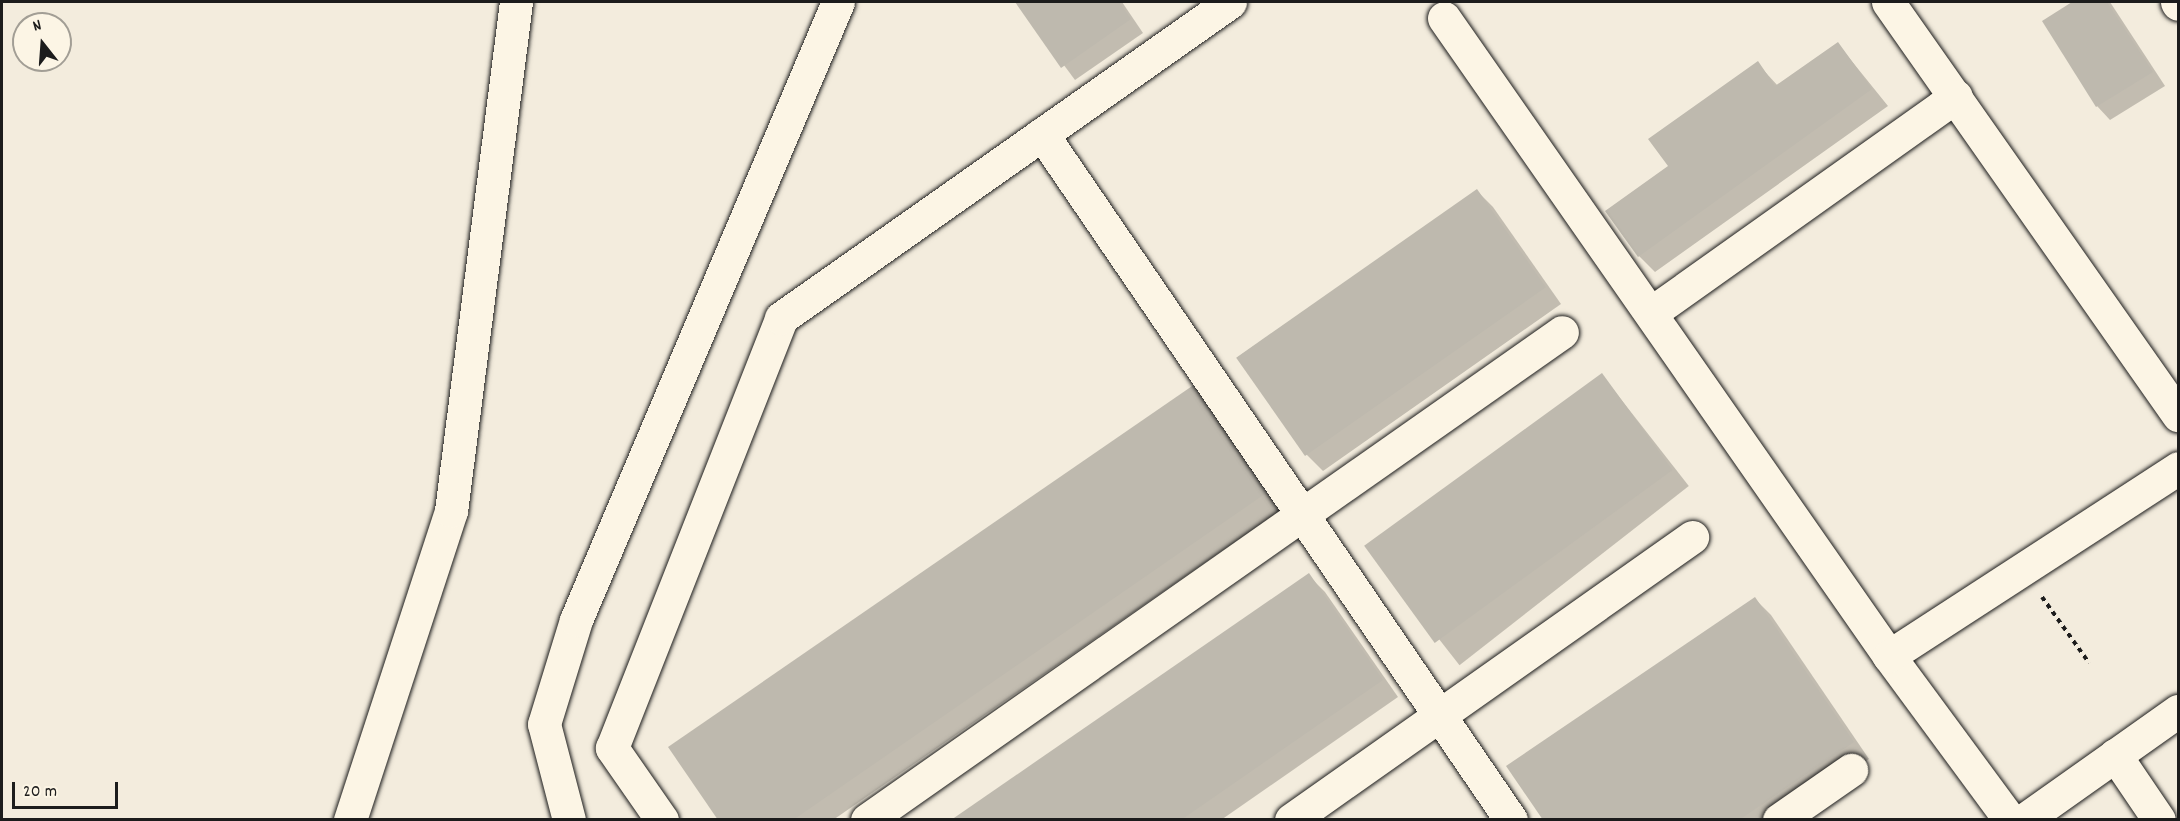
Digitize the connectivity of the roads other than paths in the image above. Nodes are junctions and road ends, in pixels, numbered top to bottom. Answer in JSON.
{"nodes":[{"id":1,"x":516,"y":2,"type":"edge"},
{"id":2,"x":838,"y":2,"type":"edge"},
{"id":3,"x":1230,"y":2,"type":"edge"},
{"id":4,"x":1888,"y":2,"type":"edge"},
{"id":5,"x":1444,"y":18,"type":"dead end"},
{"id":6,"x":1956,"y":96,"type":"junction"},
{"id":7,"x":1041,"y":134,"type":"junction"},
{"id":8,"x":1651,"y":313,"type":"junction"},
{"id":9,"x":1562,"y":332,"type":"dead end"},
{"id":10,"x":2178,"y":415,"type":"edge"},
{"id":11,"x":2178,"y":468,"type":"edge"},
{"id":12,"x":1302,"y":514,"type":"junction"},
{"id":13,"x":1692,"y":537,"type":"dead end"},
{"id":14,"x":1889,"y":656,"type":"junction"},
{"id":15,"x":2178,"y":711,"type":"edge"},
{"id":16,"x":1439,"y":715,"type":"junction"},
{"id":17,"x":2115,"y":755,"type":"junction"},
{"id":18,"x":1851,"y":770,"type":"dead end"},
{"id":19,"x":350,"y":819,"type":"edge"},
{"id":20,"x":569,"y":819,"type":"edge"},
{"id":21,"x":662,"y":819,"type":"edge"},
{"id":22,"x":867,"y":819,"type":"edge"},
{"id":23,"x":1291,"y":819,"type":"edge"},
{"id":24,"x":1510,"y":819,"type":"edge"},
{"id":25,"x":1779,"y":819,"type":"edge"},
{"id":26,"x":2010,"y":819,"type":"edge"},
{"id":27,"x":2024,"y":819,"type":"edge"},
{"id":28,"x":2159,"y":819,"type":"edge"}],
"edges":[{"from":1,"to":19,"type":"street"},
{"from":2,"to":20,"type":"street"},
{"from":3,"to":7,"type":"street"},
{"from":4,"to":6,"type":"street"},
{"from":5,"to":8,"type":"street"},
{"from":6,"to":8,"type":"street"},
{"from":6,"to":10,"type":"street"},
{"from":7,"to":12,"type":"street"},
{"from":7,"to":21,"type":"street"},
{"from":8,"to":14,"type":"street"},
{"from":9,"to":12,"type":"street"},
{"from":11,"to":14,"type":"street"},
{"from":12,"to":16,"type":"street"},
{"from":12,"to":22,"type":"street"},
{"from":13,"to":16,"type":"street"},
{"from":14,"to":26,"type":"street"},
{"from":15,"to":17,"type":"street"},
{"from":16,"to":23,"type":"street"},
{"from":16,"to":24,"type":"street"},
{"from":17,"to":27,"type":"street"},
{"from":17,"to":28,"type":"street"},
{"from":18,"to":25,"type":"street"}]}
